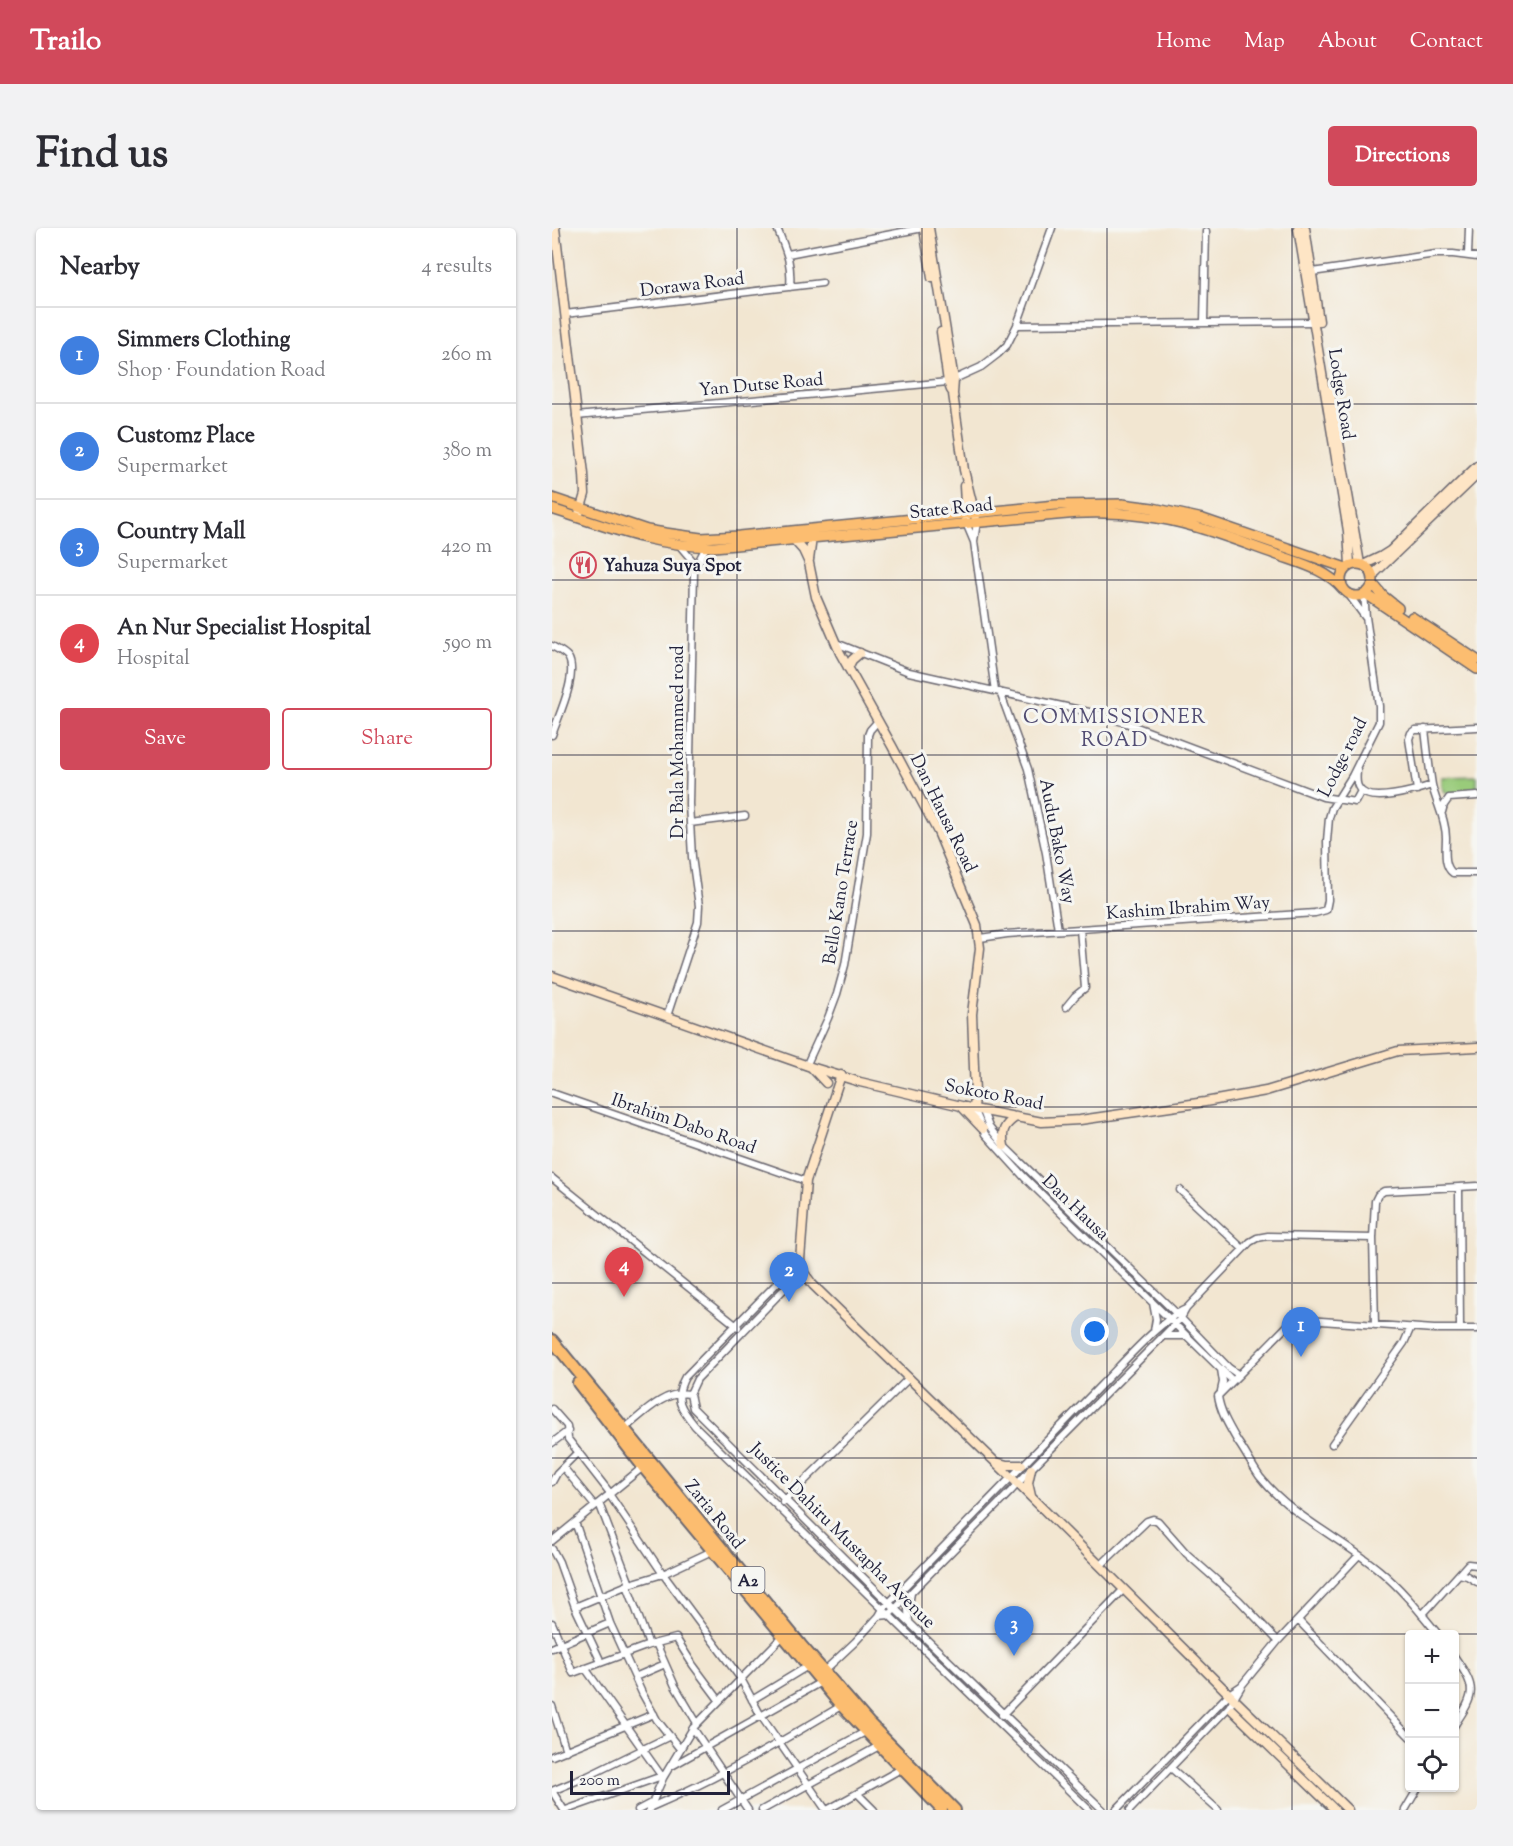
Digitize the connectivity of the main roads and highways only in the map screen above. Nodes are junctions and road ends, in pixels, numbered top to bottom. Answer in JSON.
{"nodes":[{"id":1,"x":552,"y":498,"type":"edge"},
{"id":2,"x":552,"y":509,"type":"edge"},
{"id":3,"x":971,"y":518,"type":"junction"},
{"id":4,"x":1355,"y":565,"type":"junction"},
{"id":5,"x":1373,"y":581,"type":"junction"},
{"id":6,"x":1346,"y":592,"type":"junction"},
{"id":7,"x":1365,"y":594,"type":"junction"},
{"id":8,"x":1477,"y":660,"type":"edge"},
{"id":9,"x":1477,"y":669,"type":"edge"},
{"id":10,"x":552,"y":1340,"type":"edge"},
{"id":11,"x":552,"y":1350,"type":"edge"},
{"id":12,"x":823,"y":1677,"type":"junction"},
{"id":13,"x":942,"y":1810,"type":"edge"},
{"id":14,"x":955,"y":1810,"type":"edge"}],
"edges":[{"from":1,"to":3,"type":"main road","name":"State Road"},
{"from":2,"to":3,"type":"main road","name":"State Road"},
{"from":3,"to":4,"type":"main road","name":"State Road"},
{"from":3,"to":6,"type":"main road","name":"State Road"},
{"from":4,"to":5,"type":"main road"},
{"from":4,"to":6,"type":"main road"},
{"from":5,"to":7,"type":"main road"},
{"from":5,"to":8,"type":"main road"},
{"from":6,"to":7,"type":"main road"},
{"from":7,"to":9,"type":"main road"},
{"from":10,"to":12,"type":"highway","name":"Zaria Road","number":"A2"},
{"from":11,"to":12,"type":"highway","name":"Zaria Road","number":"A2"},
{"from":12,"to":13,"type":"highway","name":"Zaria Road","number":"A2"},
{"from":12,"to":14,"type":"highway","name":"Zaria Road","number":"A2"}]}
